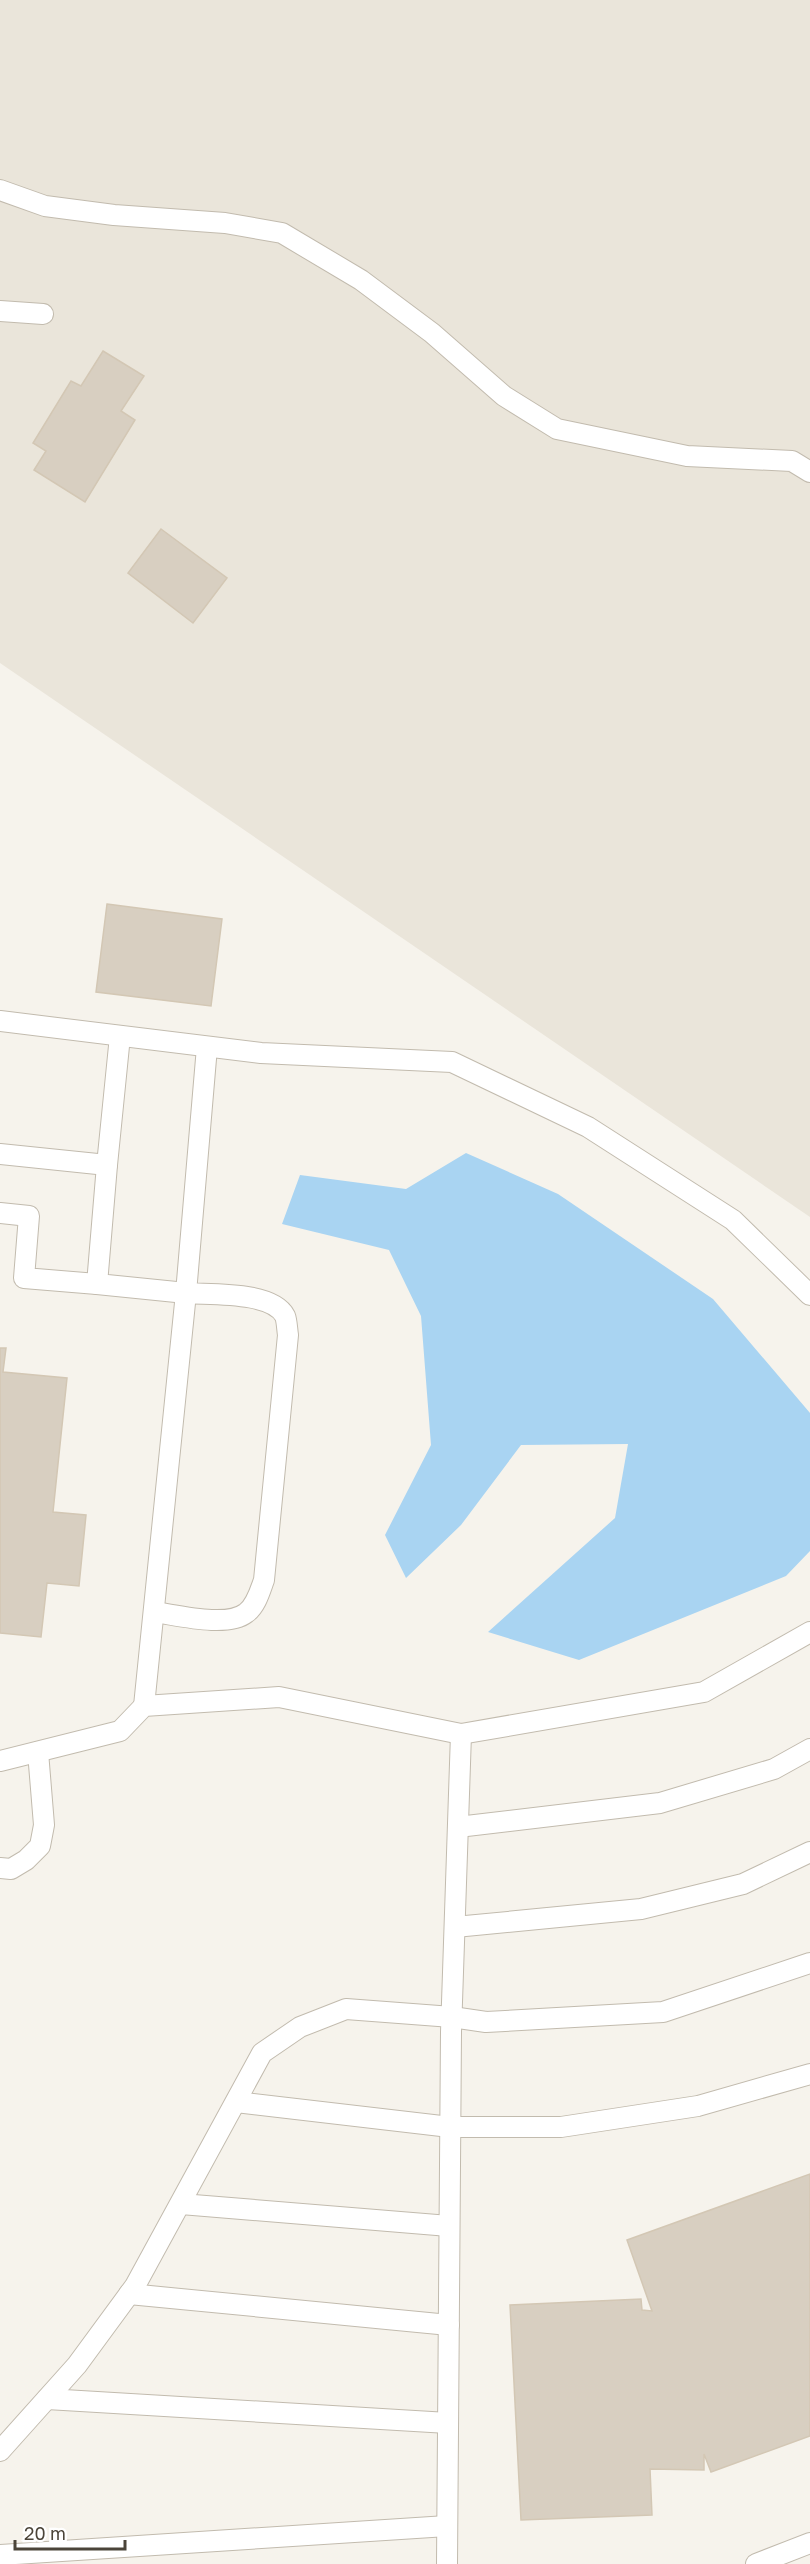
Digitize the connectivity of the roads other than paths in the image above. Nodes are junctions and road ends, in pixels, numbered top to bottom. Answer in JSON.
{"nodes":[{"id":1,"x":0,"y":190,"type":"edge"},
{"id":2,"x":0,"y":311,"type":"edge"},
{"id":3,"x":43,"y":314,"type":"dead end"},
{"id":4,"x":810,"y":472,"type":"edge"},
{"id":5,"x":0,"y":1021,"type":"edge"},
{"id":6,"x":120,"y":1036,"type":"junction"},
{"id":7,"x":207,"y":1047,"type":"junction"},
{"id":8,"x":0,"y":1154,"type":"edge"},
{"id":9,"x":107,"y":1165,"type":"junction"},
{"id":10,"x":0,"y":1213,"type":"edge"},
{"id":11,"x":97,"y":1284,"type":"junction"},
{"id":12,"x":186,"y":1293,"type":"junction"},
{"id":13,"x":810,"y":1295,"type":"edge"},
{"id":14,"x":154,"y":1612,"type":"junction"},
{"id":15,"x":810,"y":1632,"type":"edge"},
{"id":16,"x":144,"y":1707,"type":"junction"},
{"id":17,"x":461,"y":1734,"type":"junction"},
{"id":18,"x":810,"y":1749,"type":"edge"},
{"id":19,"x":38,"y":1752,"type":"junction"},
{"id":20,"x":0,"y":1761,"type":"edge"},
{"id":21,"x":458,"y":1827,"type":"junction"},
{"id":22,"x":810,"y":1852,"type":"edge"},
{"id":23,"x":0,"y":1868,"type":"edge"},
{"id":24,"x":455,"y":1927,"type":"junction"},
{"id":25,"x":810,"y":1963,"type":"edge"},
{"id":26,"x":452,"y":2017,"type":"junction"},
{"id":27,"x":810,"y":2074,"type":"edge"},
{"id":28,"x":236,"y":2102,"type":"junction"},
{"id":29,"x":450,"y":2127,"type":"junction"},
{"id":30,"x":181,"y":2204,"type":"junction"},
{"id":31,"x":449,"y":2226,"type":"junction"},
{"id":32,"x":129,"y":2294,"type":"junction"},
{"id":33,"x":449,"y":2325,"type":"junction"},
{"id":34,"x":47,"y":2399,"type":"junction"},
{"id":35,"x":448,"y":2423,"type":"junction"},
{"id":36,"x":0,"y":2451,"type":"edge"},
{"id":37,"x":447,"y":2526,"type":"junction"},
{"id":38,"x":810,"y":2543,"type":"edge"},
{"id":39,"x":0,"y":2555,"type":"edge"},
{"id":40,"x":447,"y":2564,"type":"edge"},
{"id":41,"x":756,"y":2564,"type":"edge"}],
"edges":[{"from":1,"to":4,"type":"lane"},
{"from":2,"to":3,"type":"lane"},
{"from":5,"to":6,"type":"lane"},
{"from":6,"to":7,"type":"lane"},
{"from":6,"to":9,"type":"lane"},
{"from":7,"to":12,"type":"lane"},
{"from":7,"to":13,"type":"lane"},
{"from":8,"to":9,"type":"lane"},
{"from":9,"to":11,"type":"lane"},
{"from":10,"to":11,"type":"lane"},
{"from":11,"to":12,"type":"lane"},
{"from":12,"to":14,"type":"lane"},
{"from":12,"to":14,"type":"lane"},
{"from":14,"to":16,"type":"lane"},
{"from":15,"to":17,"type":"lane"},
{"from":16,"to":17,"type":"lane"},
{"from":16,"to":19,"type":"lane"},
{"from":17,"to":21,"type":"lane"},
{"from":18,"to":21,"type":"lane"},
{"from":19,"to":20,"type":"lane"},
{"from":19,"to":23,"type":"lane"},
{"from":21,"to":24,"type":"lane"},
{"from":22,"to":24,"type":"lane"},
{"from":24,"to":26,"type":"lane"},
{"from":25,"to":26,"type":"lane"},
{"from":26,"to":28,"type":"lane"},
{"from":26,"to":29,"type":"lane"},
{"from":27,"to":29,"type":"lane"},
{"from":28,"to":29,"type":"lane"},
{"from":28,"to":30,"type":"lane"},
{"from":29,"to":31,"type":"lane"},
{"from":30,"to":31,"type":"lane"},
{"from":30,"to":32,"type":"lane"},
{"from":31,"to":33,"type":"lane"},
{"from":32,"to":33,"type":"lane"},
{"from":32,"to":34,"type":"lane"},
{"from":33,"to":35,"type":"lane"},
{"from":34,"to":35,"type":"lane"},
{"from":34,"to":36,"type":"lane"},
{"from":35,"to":37,"type":"lane"},
{"from":37,"to":39,"type":"lane"},
{"from":37,"to":40,"type":"lane"},
{"from":38,"to":41,"type":"lane"}]}
